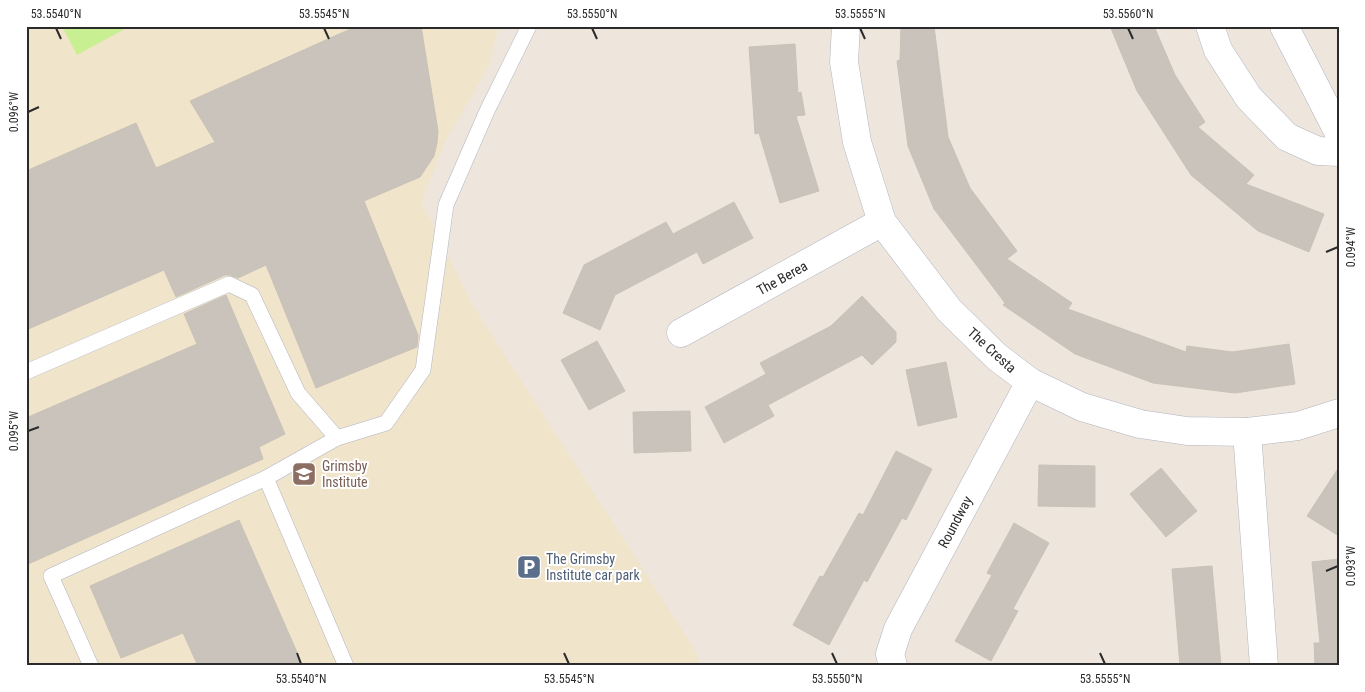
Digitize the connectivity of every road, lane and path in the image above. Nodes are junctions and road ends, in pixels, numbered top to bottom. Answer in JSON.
{"nodes":[{"id":1,"x":529,"y":26,"type":"edge"},
{"id":2,"x":846,"y":26,"type":"edge"},
{"id":3,"x":1210,"y":26,"type":"edge"},
{"id":4,"x":1284,"y":26,"type":"edge"},
{"id":5,"x":1339,"y":133,"type":"edge"},
{"id":6,"x":1339,"y":152,"type":"edge"},
{"id":7,"x":882,"y":222,"type":"junction"},
{"id":8,"x":681,"y":333,"type":"dead end"},
{"id":9,"x":26,"y":372,"type":"edge"},
{"id":10,"x":1030,"y":382,"type":"junction"},
{"id":11,"x":1339,"y":413,"type":"edge"},
{"id":12,"x":1247,"y":432,"type":"junction"},
{"id":13,"x":337,"y":438,"type":"junction"},
{"id":14,"x":266,"y":478,"type":"junction"},
{"id":15,"x":91,"y":666,"type":"edge"},
{"id":16,"x":346,"y":666,"type":"edge"},
{"id":17,"x":893,"y":666,"type":"edge"},
{"id":18,"x":1264,"y":666,"type":"edge"}],
"edges":[{"from":1,"to":13,"type":"lane"},
{"from":2,"to":7,"type":"street","name":"The Cresta"},
{"from":3,"to":6,"type":"street"},
{"from":4,"to":5,"type":"street"},
{"from":7,"to":8,"type":"street","name":"The Berea"},
{"from":7,"to":10,"type":"street","name":"The Cresta"},
{"from":9,"to":13,"type":"lane"},
{"from":10,"to":12,"type":"street","name":"The Cresta"},
{"from":10,"to":17,"type":"street","name":"Roundway"},
{"from":11,"to":12,"type":"street","name":"The Cresta"},
{"from":12,"to":18,"type":"street"},
{"from":13,"to":14,"type":"lane"},
{"from":14,"to":15,"type":"lane"},
{"from":14,"to":16,"type":"lane"}]}
